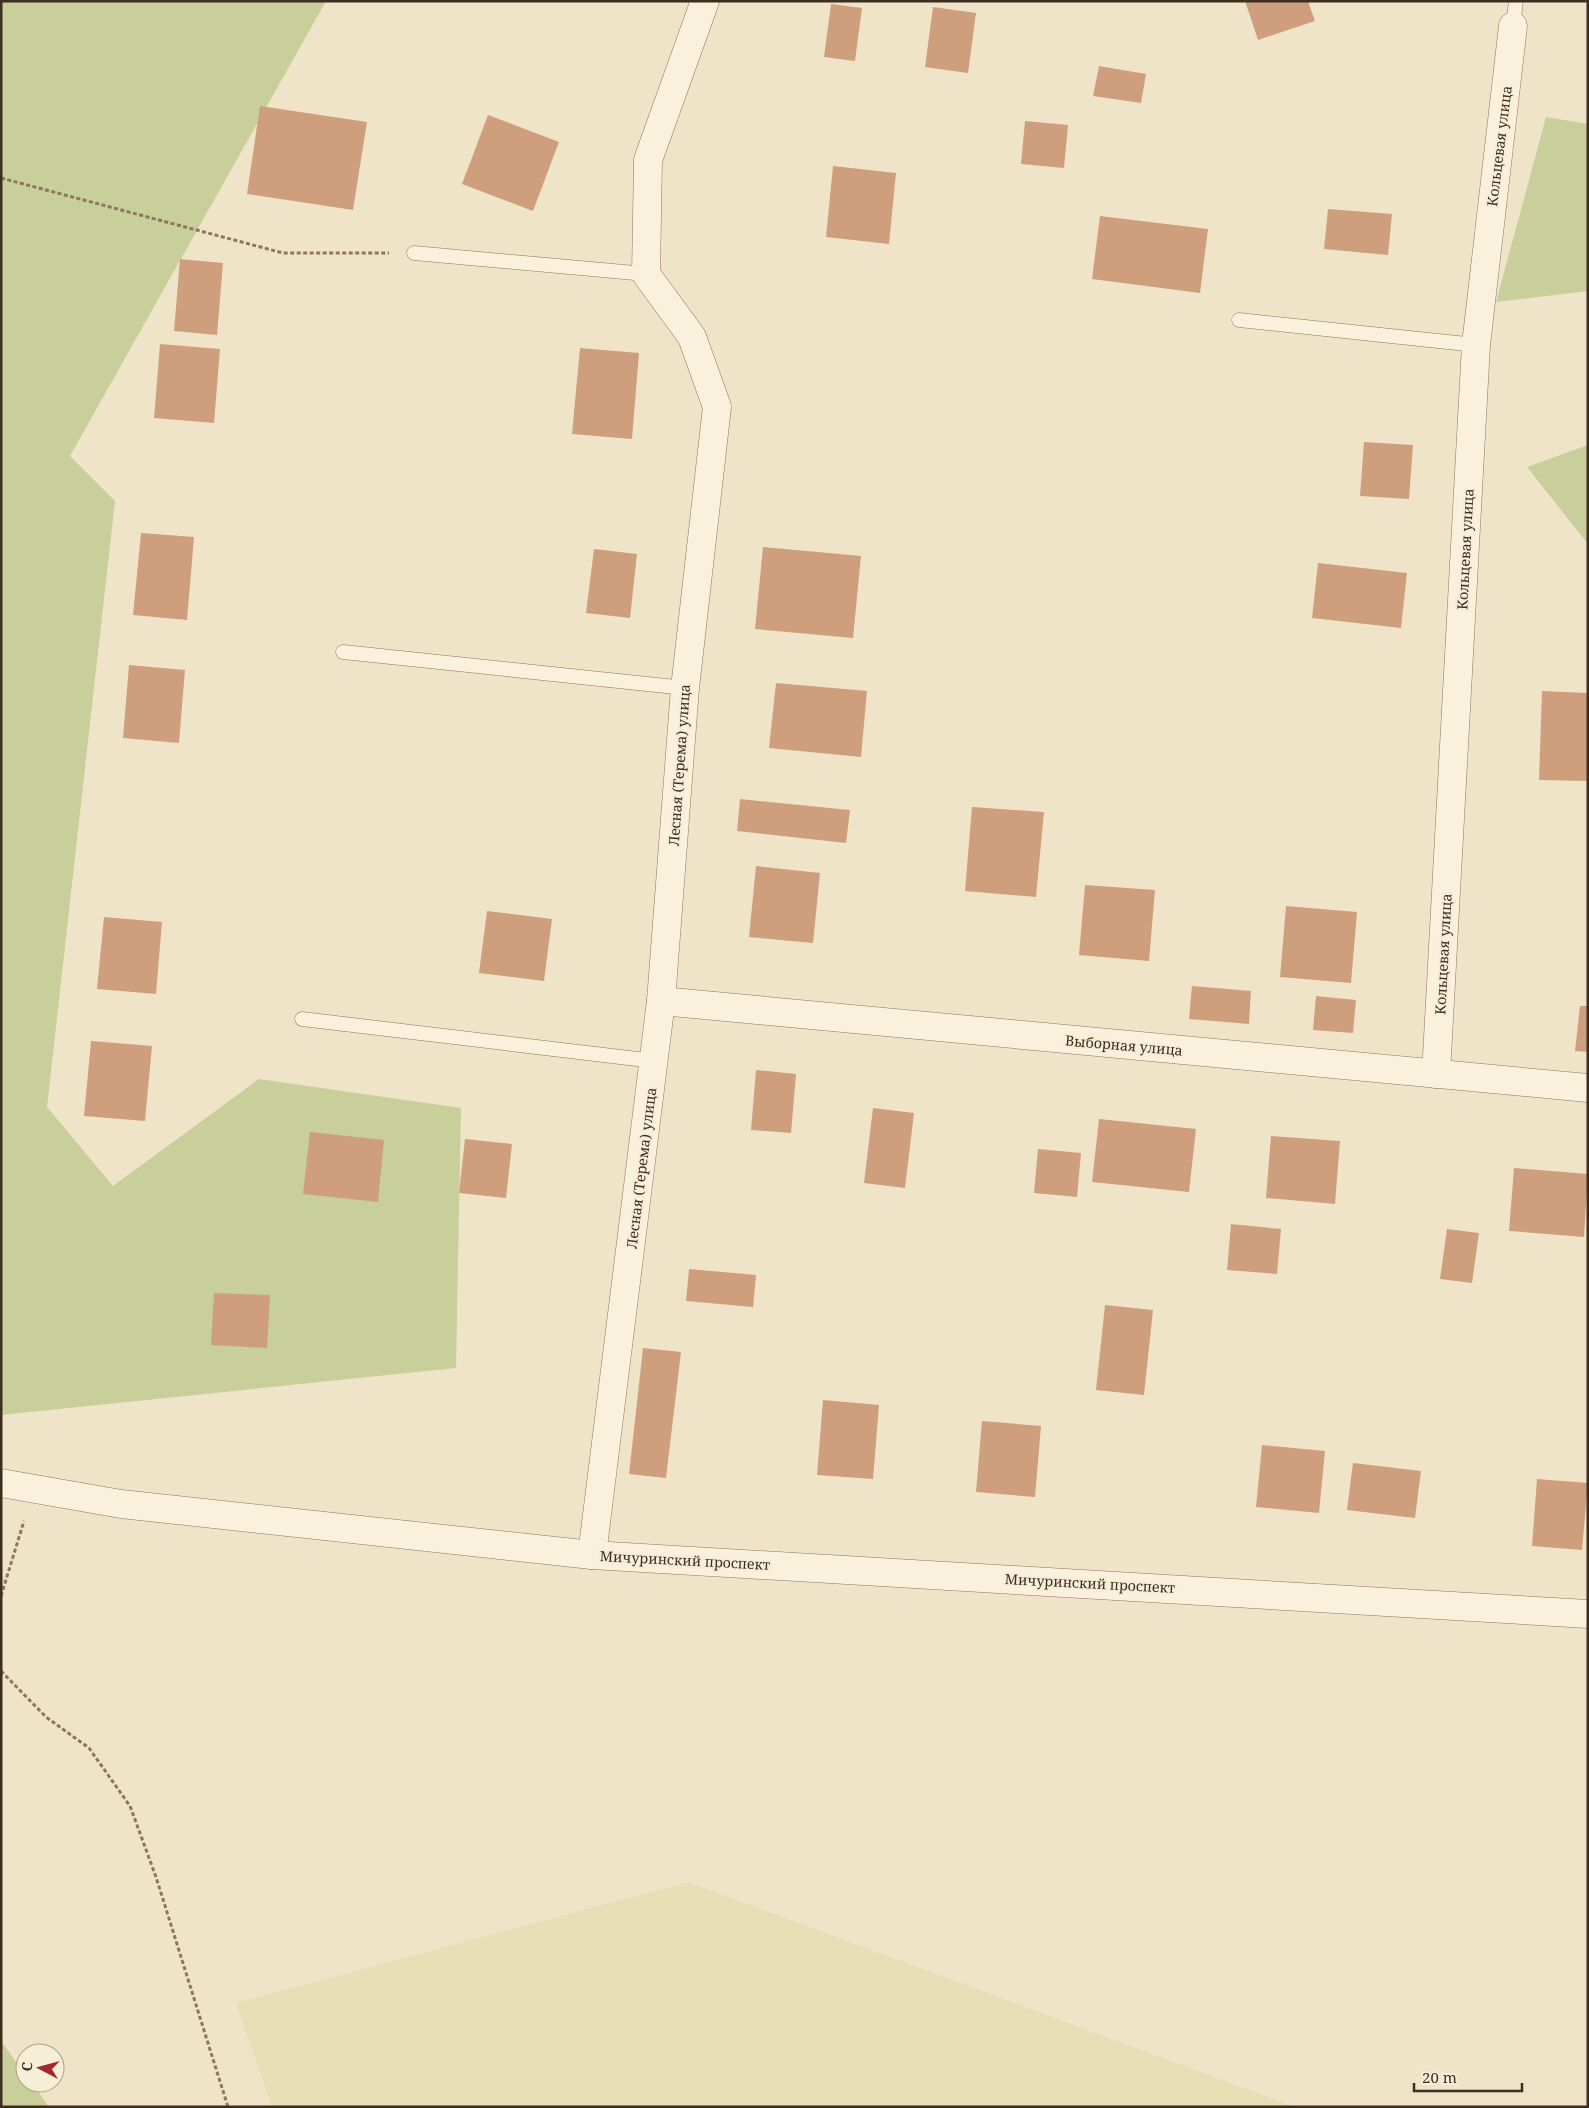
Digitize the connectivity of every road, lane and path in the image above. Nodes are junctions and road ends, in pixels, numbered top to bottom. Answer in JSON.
{"nodes":[{"id":1,"x":705,"y":1,"type":"edge"},
{"id":2,"x":1515,"y":14,"type":"edge"},
{"id":3,"x":1,"y":178,"type":"edge"},
{"id":4,"x":414,"y":253,"type":"joint"},
{"id":5,"x":646,"y":274,"type":"junction"},
{"id":6,"x":1239,"y":320,"type":"dead end"},
{"id":7,"x":1476,"y":345,"type":"junction"},
{"id":8,"x":343,"y":652,"type":"dead end"},
{"id":9,"x":685,"y":688,"type":"junction"},
{"id":10,"x":661,"y":1001,"type":"junction"},
{"id":11,"x":302,"y":1018,"type":"dead end"},
{"id":12,"x":654,"y":1061,"type":"junction"},
{"id":13,"x":1436,"y":1074,"type":"junction"},
{"id":14,"x":1588,"y":1088,"type":"edge"},
{"id":15,"x":1,"y":1484,"type":"edge"},
{"id":16,"x":34,"y":1489,"type":"junction"},
{"id":17,"x":592,"y":1555,"type":"junction"},
{"id":18,"x":1,"y":1596,"type":"edge"},
{"id":19,"x":1588,"y":1614,"type":"edge"},
{"id":20,"x":1,"y":1671,"type":"edge"},
{"id":21,"x":228,"y":2107,"type":"edge"}],
"edges":[{"from":1,"to":5,"type":"street"},
{"from":2,"to":7,"type":"street","name":"Кольцевая улица"},
{"from":3,"to":4,"type":"path"},
{"from":4,"to":5,"type":"lane"},
{"from":5,"to":9,"type":"street","name":"Лесная (Терема) улица"},
{"from":6,"to":7,"type":"lane"},
{"from":7,"to":13,"type":"street","name":"Кольцевая улица"},
{"from":8,"to":9,"type":"lane"},
{"from":9,"to":10,"type":"street","name":"Лесная (Терема) улица"},
{"from":10,"to":12,"type":"street","name":"Лесная (Терема) улица"},
{"from":10,"to":13,"type":"street","name":"Выборная улица"},
{"from":11,"to":12,"type":"lane"},
{"from":12,"to":17,"type":"street","name":"Лесная (Терема) улица"},
{"from":13,"to":14,"type":"street","name":"Выборная улица"},
{"from":15,"to":16,"type":"street","name":"Мичуринский проспект"},
{"from":16,"to":17,"type":"street","name":"Мичуринский проспект"},
{"from":16,"to":18,"type":"path"},
{"from":17,"to":19,"type":"street","name":"Мичуринский проспект"},
{"from":20,"to":21,"type":"path"}]}
